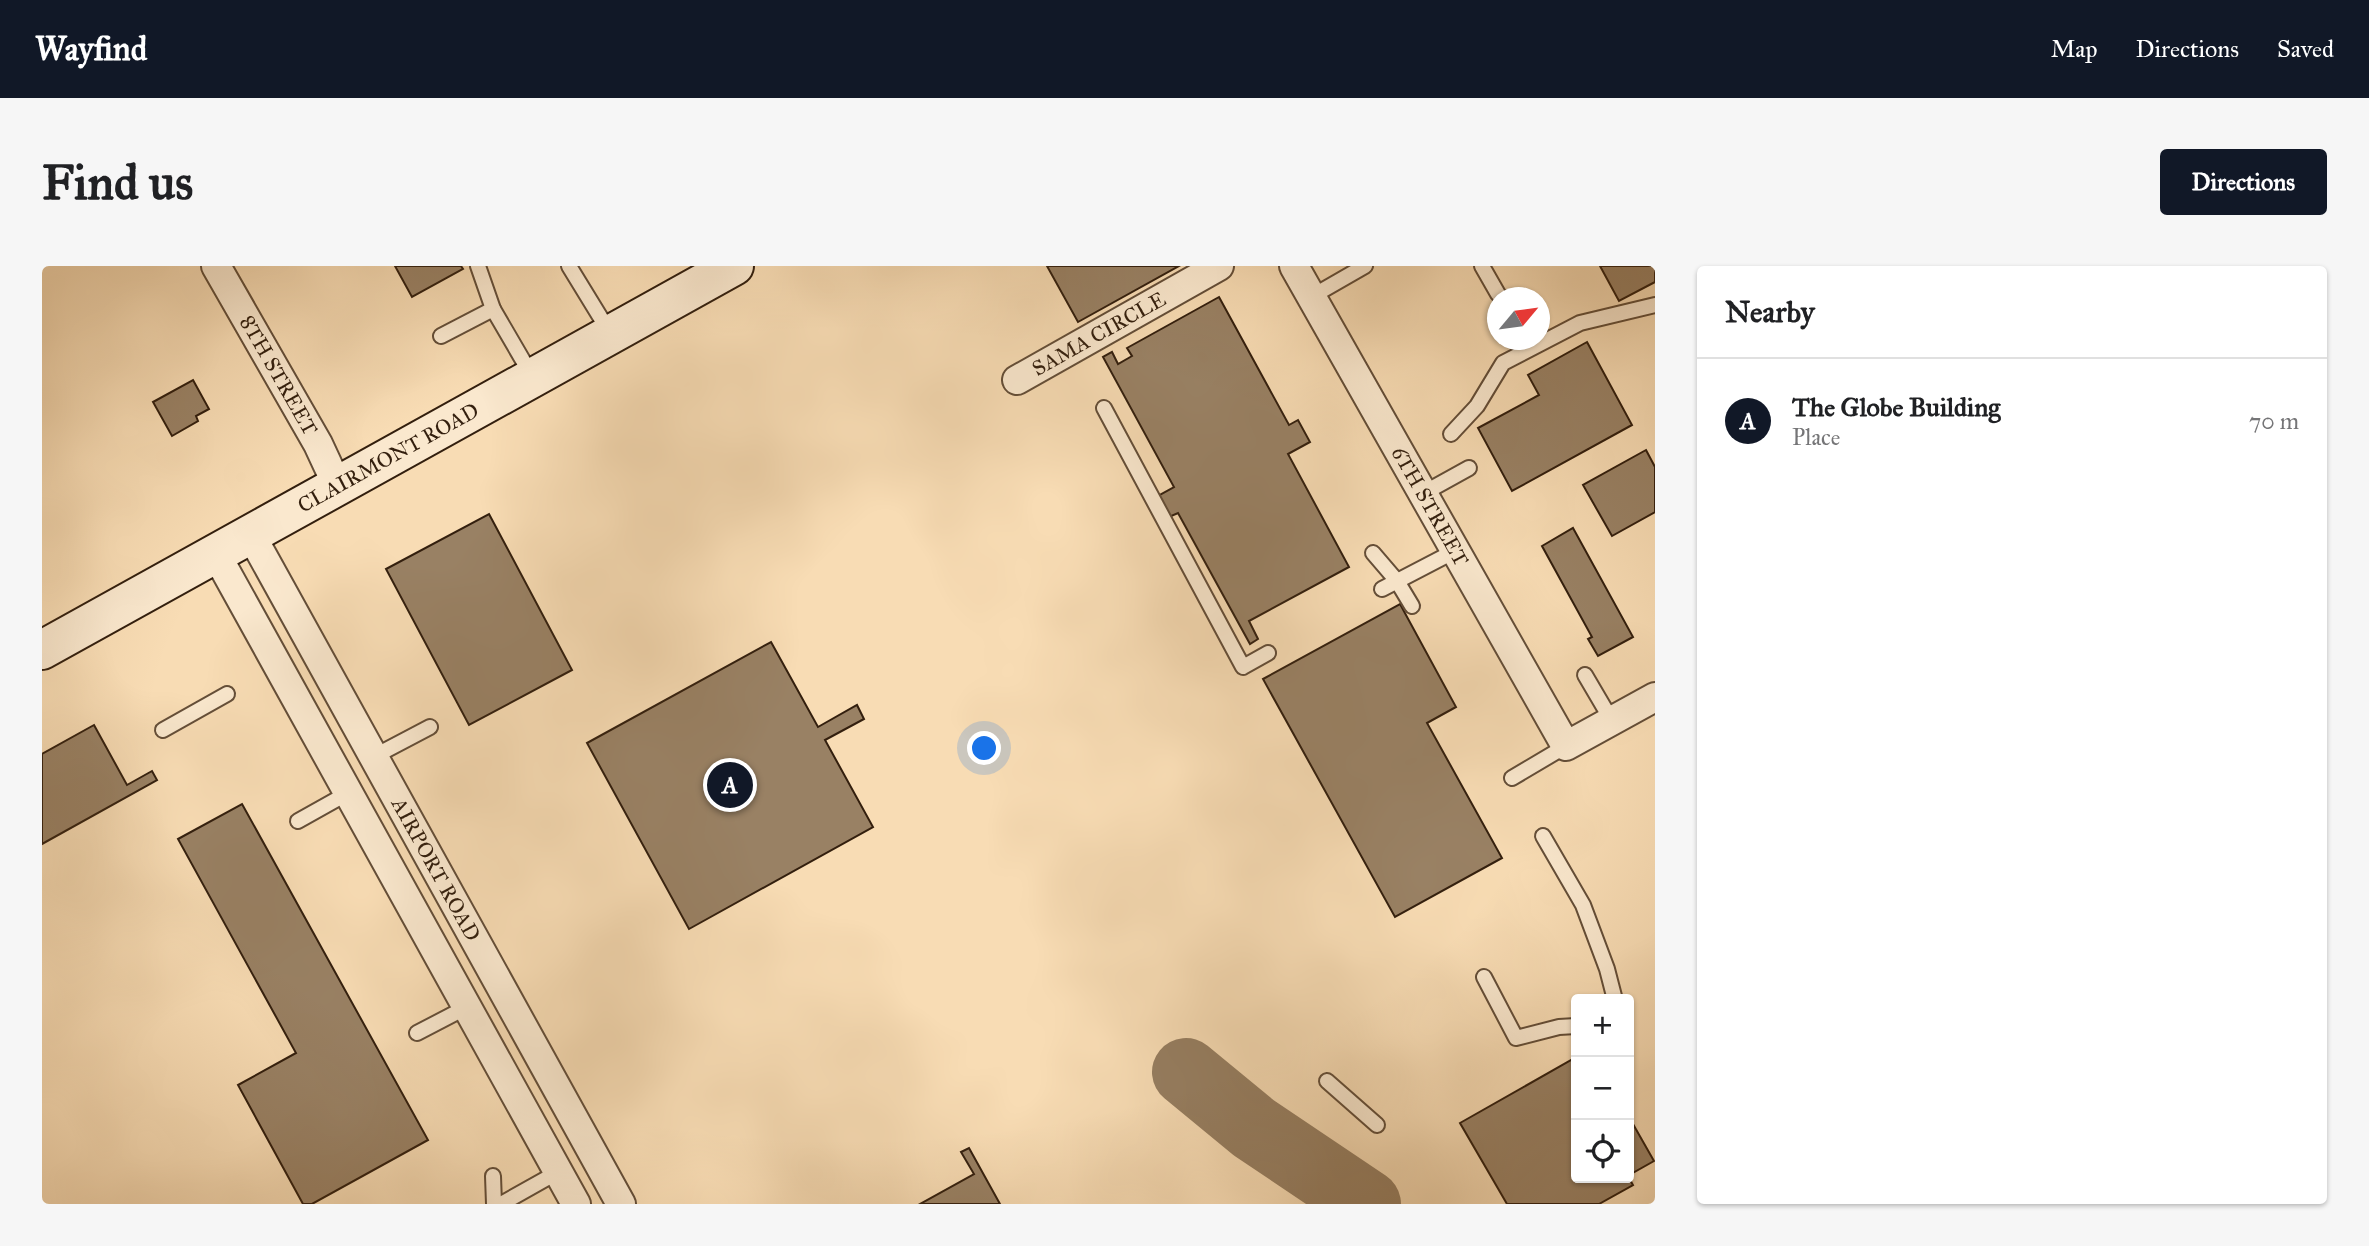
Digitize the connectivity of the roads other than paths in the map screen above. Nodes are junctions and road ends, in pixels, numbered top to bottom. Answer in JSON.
{"nodes":[{"id":1,"x":216,"y":266,"type":"edge"},
{"id":2,"x":478,"y":266,"type":"edge"},
{"id":3,"x":569,"y":266,"type":"edge"},
{"id":4,"x":734,"y":266,"type":"edge"},
{"id":5,"x":1219,"y":266,"type":"edge"},
{"id":6,"x":1294,"y":266,"type":"edge"},
{"id":7,"x":1365,"y":266,"type":"edge"},
{"id":8,"x":1482,"y":266,"type":"edge"},
{"id":9,"x":1494,"y":287,"type":"edge"},
{"id":10,"x":1655,"y":294,"type":"edge"},
{"id":11,"x":1311,"y":297,"type":"junction"},
{"id":12,"x":1655,"y":305,"type":"edge"},
{"id":13,"x":492,"y":309,"type":"junction"},
{"id":14,"x":1634,"y":309,"type":"junction"},
{"id":15,"x":610,"y":335,"type":"junction"},
{"id":16,"x":441,"y":336,"type":"dead end"},
{"id":17,"x":533,"y":378,"type":"junction"},
{"id":18,"x":1017,"y":380,"type":"dead end"},
{"id":19,"x":1104,"y":408,"type":"dead end"},
{"id":20,"x":1451,"y":434,"type":"dead end"},
{"id":21,"x":1469,"y":468,"type":"dead end"},
{"id":22,"x":338,"y":487,"type":"junction"},
{"id":23,"x":1422,"y":494,"type":"junction"},
{"id":24,"x":251,"y":535,"type":"junction"},
{"id":25,"x":1455,"y":551,"type":"junction"},
{"id":26,"x":1373,"y":553,"type":"dead end"},
{"id":27,"x":216,"y":554,"type":"junction"},
{"id":28,"x":1397,"y":581,"type":"junction"},
{"id":29,"x":1382,"y":589,"type":"dead end"},
{"id":30,"x":1412,"y":607,"type":"dead end"},
{"id":31,"x":42,"y":650,"type":"edge"},
{"id":32,"x":1268,"y":653,"type":"dead end"},
{"id":33,"x":1585,"y":675,"type":"dead end"},
{"id":34,"x":227,"y":694,"type":"dead end"},
{"id":35,"x":1655,"y":697,"type":"edge"},
{"id":36,"x":1612,"y":721,"type":"junction"},
{"id":37,"x":430,"y":727,"type":"dead end"},
{"id":38,"x":163,"y":730,"type":"dead end"},
{"id":39,"x":1566,"y":746,"type":"junction"},
{"id":40,"x":373,"y":757,"type":"junction"},
{"id":41,"x":1512,"y":778,"type":"dead end"},
{"id":42,"x":348,"y":793,"type":"junction"},
{"id":43,"x":298,"y":821,"type":"dead end"},
{"id":44,"x":1543,"y":836,"type":"dead end"},
{"id":45,"x":1484,"y":977,"type":"dead end"},
{"id":46,"x":1613,"y":994,"type":"edge"},
{"id":47,"x":467,"y":1007,"type":"junction"},
{"id":48,"x":1571,"y":1026,"type":"edge"},
{"id":49,"x":417,"y":1033,"type":"dead end"},
{"id":50,"x":1327,"y":1082,"type":"dead end"},
{"id":51,"x":1377,"y":1125,"type":"dead end"},
{"id":52,"x":558,"y":1171,"type":"junction"},
{"id":53,"x":493,"y":1176,"type":"dead end"},
{"id":54,"x":494,"y":1204,"type":"edge"},
{"id":55,"x":501,"y":1204,"type":"edge"},
{"id":56,"x":576,"y":1204,"type":"edge"},
{"id":57,"x":621,"y":1204,"type":"edge"}],
"edges":[{"from":1,"to":22,"type":"street","name":"8TH STREET"},
{"from":2,"to":13,"type":"lane"},
{"from":3,"to":15,"type":"lane"},
{"from":4,"to":15,"type":"main road","name":"CLAIRMONT ROAD"},
{"from":5,"to":18,"type":"street","name":"SAMA CIRCLE"},
{"from":6,"to":11,"type":"street","name":"6TH STREET"},
{"from":7,"to":11,"type":"lane"},
{"from":8,"to":9,"type":"lane"},
{"from":10,"to":14,"type":"lane"},
{"from":11,"to":23,"type":"street","name":"6TH STREET"},
{"from":12,"to":14,"type":"lane"},
{"from":13,"to":16,"type":"lane"},
{"from":13,"to":17,"type":"lane"},
{"from":14,"to":20,"type":"lane"},
{"from":15,"to":17,"type":"main road","name":"CLAIRMONT ROAD"},
{"from":17,"to":22,"type":"main road","name":"CLAIRMONT ROAD"},
{"from":19,"to":32,"type":"lane"},
{"from":21,"to":23,"type":"lane"},
{"from":22,"to":24,"type":"main road","name":"CLAIRMONT ROAD"},
{"from":23,"to":25,"type":"street","name":"6TH STREET"},
{"from":24,"to":27,"type":"main road","name":"CLAIRMONT ROAD"},
{"from":24,"to":40,"type":"street","name":"AIRPORT ROAD"},
{"from":25,"to":28,"type":"lane"},
{"from":25,"to":39,"type":"street","name":"6TH STREET"},
{"from":26,"to":28,"type":"lane"},
{"from":27,"to":31,"type":"main road","name":"CLAIRMONT ROAD"},
{"from":27,"to":42,"type":"street","name":"AIRPORT ROAD"},
{"from":28,"to":29,"type":"lane"},
{"from":28,"to":30,"type":"lane"},
{"from":33,"to":36,"type":"lane"},
{"from":34,"to":38,"type":"lane"},
{"from":35,"to":36,"type":"street"},
{"from":36,"to":39,"type":"street"},
{"from":37,"to":40,"type":"lane"},
{"from":39,"to":41,"type":"lane"},
{"from":40,"to":57,"type":"street","name":"AIRPORT ROAD"},
{"from":42,"to":43,"type":"lane"},
{"from":42,"to":47,"type":"street","name":"AIRPORT ROAD"},
{"from":44,"to":46,"type":"lane"},
{"from":45,"to":48,"type":"lane"},
{"from":47,"to":49,"type":"lane"},
{"from":47,"to":52,"type":"street","name":"AIRPORT ROAD"},
{"from":50,"to":51,"type":"lane"},
{"from":52,"to":55,"type":"lane"},
{"from":52,"to":56,"type":"street","name":"AIRPORT ROAD"},
{"from":53,"to":54,"type":"lane"}]}
